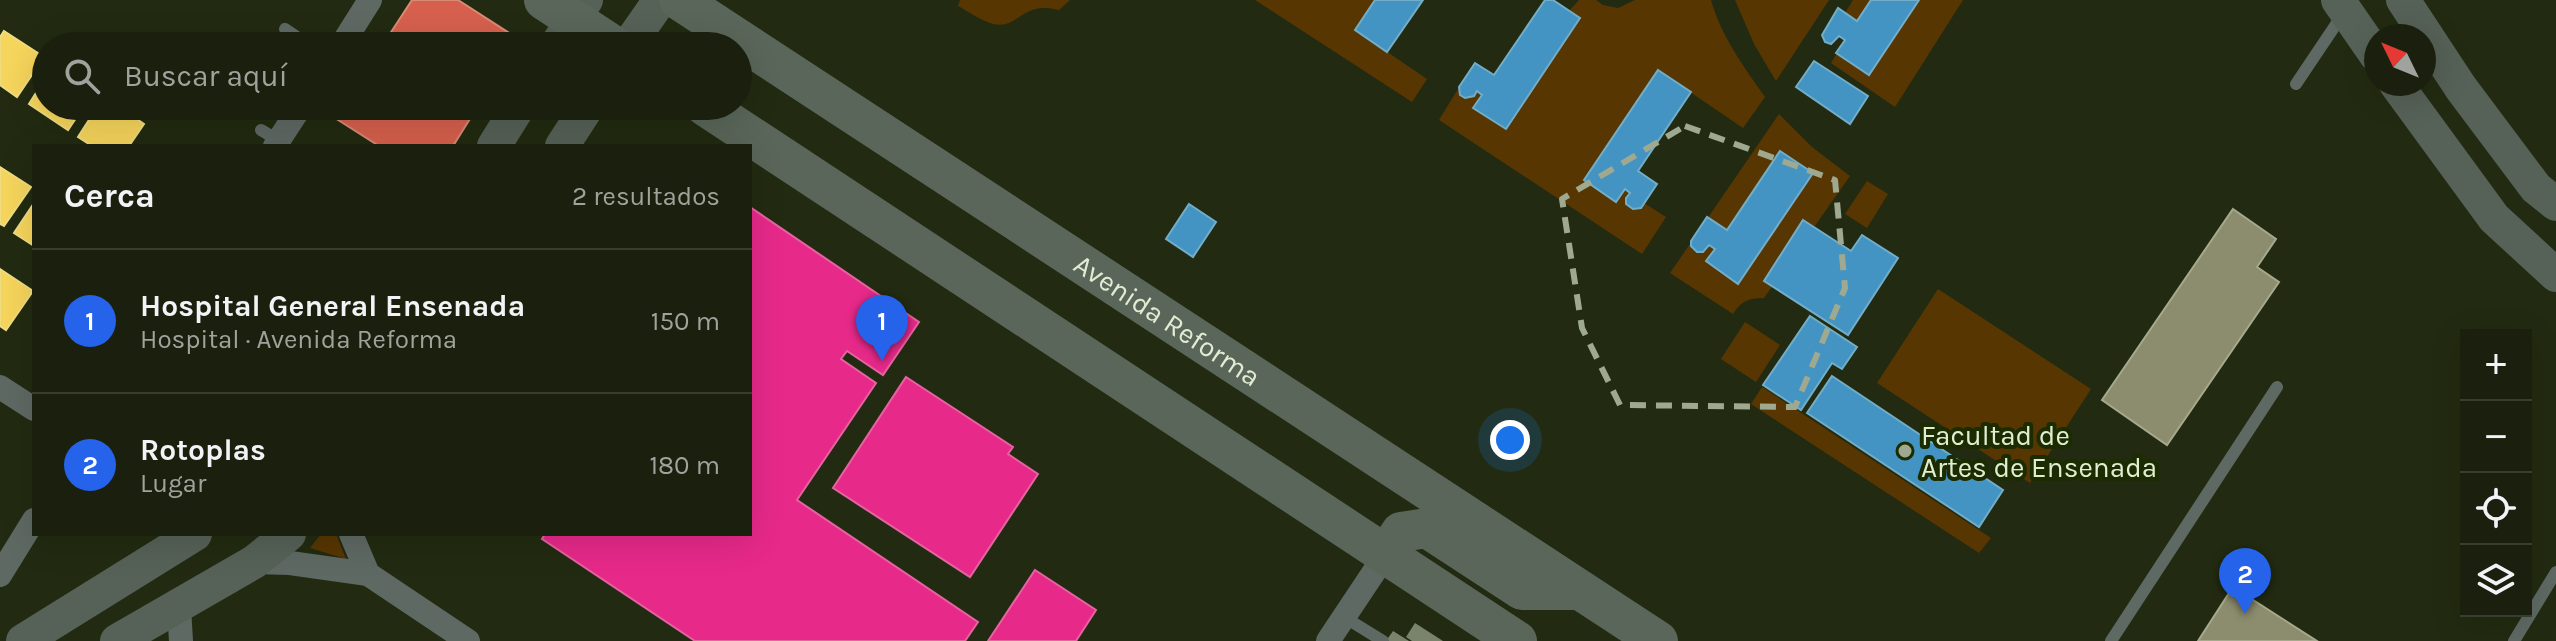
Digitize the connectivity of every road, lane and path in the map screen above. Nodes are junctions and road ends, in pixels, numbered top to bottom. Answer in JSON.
{"nodes":[{"id":1,"x":370,"y":0,"type":"edge"},
{"id":2,"x":660,"y":0,"type":"edge"},
{"id":3,"x":679,"y":0,"type":"edge"},
{"id":4,"x":2403,"y":0,"type":"edge"},
{"id":5,"x":2342,"y":6,"type":"edge"},
{"id":6,"x":565,"y":16,"type":"edge"},
{"id":7,"x":285,"y":29,"type":"dead end"},
{"id":8,"x":289,"y":32,"type":"edge"},
{"id":9,"x":350,"y":32,"type":"edge"},
{"id":10,"x":591,"y":32,"type":"edge"},
{"id":11,"x":638,"y":32,"type":"edge"},
{"id":12,"x":728,"y":32,"type":"edge"},
{"id":13,"x":2364,"y":38,"type":"edge"},
{"id":14,"x":752,"y":48,"type":"edge"},
{"id":15,"x":2296,"y":84,"type":"dead end"},
{"id":16,"x":2405,"y":96,"type":"edge"},
{"id":17,"x":288,"y":120,"type":"edge"},
{"id":18,"x":510,"y":120,"type":"edge"},
{"id":19,"x":579,"y":120,"type":"edge"},
{"id":20,"x":726,"y":120,"type":"edge"},
{"id":21,"x":271,"y":139,"type":"edge"},
{"id":22,"x":495,"y":144,"type":"edge"},
{"id":23,"x":563,"y":144,"type":"edge"},
{"id":24,"x":2556,"y":204,"type":"edge"},
{"id":25,"x":2556,"y":275,"type":"edge"},
{"id":26,"x":0,"y":387,"type":"edge"},
{"id":27,"x":2277,"y":387,"type":"dead end"},
{"id":28,"x":32,"y":408,"type":"edge"},
{"id":29,"x":32,"y":523,"type":"edge"},
{"id":30,"x":192,"y":536,"type":"edge"},
{"id":31,"x":286,"y":536,"type":"edge"},
{"id":32,"x":352,"y":536,"type":"edge"},
{"id":33,"x":1386,"y":554,"type":"junction"},
{"id":34,"x":254,"y":562,"type":"junction"},
{"id":35,"x":2556,"y":572,"type":"edge"},
{"id":36,"x":368,"y":574,"type":"junction"},
{"id":37,"x":0,"y":575,"type":"edge"},
{"id":38,"x":1579,"y":590,"type":"junction"},
{"id":39,"x":180,"y":624,"type":"edge"},
{"id":40,"x":1337,"y":633,"type":"edge"},
{"id":41,"x":1508,"y":639,"type":"edge"},
{"id":42,"x":23,"y":641,"type":"edge"},
{"id":43,"x":117,"y":641,"type":"edge"},
{"id":44,"x":468,"y":641,"type":"edge"},
{"id":45,"x":1370,"y":641,"type":"edge"},
{"id":46,"x":1383,"y":641,"type":"edge"},
{"id":47,"x":1658,"y":641,"type":"edge"},
{"id":48,"x":2111,"y":641,"type":"edge"},
{"id":49,"x":2514,"y":641,"type":"edge"}],
"edges":[{"from":1,"to":9,"type":"street"},
{"from":2,"to":11,"type":"main road"},
{"from":3,"to":12,"type":"highway","name":"Avenida Reforma"},
{"from":4,"to":24,"type":"main road"},
{"from":5,"to":13,"type":"main road"},
{"from":5,"to":15,"type":"lane"},
{"from":6,"to":10,"type":"highway"},
{"from":7,"to":8,"type":"lane"},
{"from":14,"to":38,"type":"highway","name":"Avenida Reforma"},
{"from":16,"to":25,"type":"main road"},
{"from":17,"to":21,"type":"street"},
{"from":18,"to":22,"type":"main road"},
{"from":19,"to":23,"type":"main road"},
{"from":20,"to":33,"type":"highway"},
{"from":26,"to":28,"type":"street"},
{"from":27,"to":48,"type":"lane"},
{"from":29,"to":37,"type":"street"},
{"from":30,"to":42,"type":"main road"},
{"from":31,"to":34,"type":"main road"},
{"from":32,"to":36,"type":"street"},
{"from":33,"to":38,"type":"highway"},
{"from":33,"to":40,"type":"street"},
{"from":33,"to":41,"type":"highway"},
{"from":34,"to":36,"type":"street"},
{"from":34,"to":39,"type":"main road"},
{"from":35,"to":49,"type":"lane"},
{"from":36,"to":44,"type":"street"},
{"from":38,"to":47,"type":"highway","name":"Avenida Reforma"},
{"from":39,"to":43,"type":"main road"},
{"from":40,"to":45,"type":"lane"},
{"from":40,"to":46,"type":"lane"}]}
